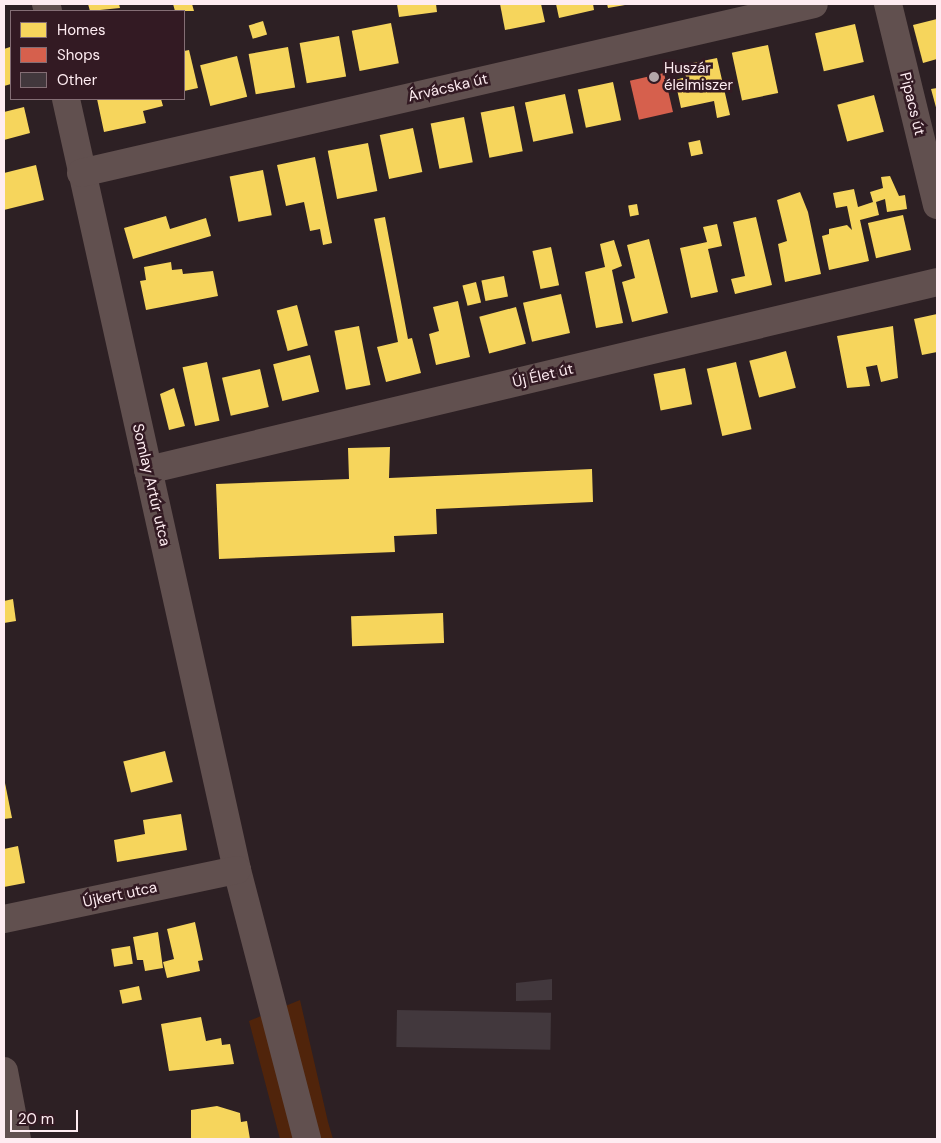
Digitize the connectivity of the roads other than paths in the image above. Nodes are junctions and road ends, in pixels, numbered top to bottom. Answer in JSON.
{"nodes":[{"id":1,"x":814,"y":4,"type":"edge"},
{"id":2,"x":888,"y":4,"type":"edge"},
{"id":3,"x":66,"y":100,"type":"edge"},
{"id":4,"x":81,"y":173,"type":"junction"},
{"id":5,"x":937,"y":205,"type":"edge"},
{"id":6,"x":937,"y":282,"type":"edge"},
{"id":7,"x":148,"y":470,"type":"junction"},
{"id":8,"x":237,"y":870,"type":"junction"},
{"id":9,"x":4,"y":919,"type":"edge"},
{"id":10,"x":4,"y":1071,"type":"edge"},
{"id":11,"x":17,"y":1139,"type":"edge"},
{"id":12,"x":307,"y":1139,"type":"edge"}],
"edges":[{"from":1,"to":4,"type":"street","name":"Árvácska út"},
{"from":2,"to":5,"type":"street","name":"Pipacs út"},
{"from":3,"to":4,"type":"street","name":"Somlay Artúr utca"},
{"from":4,"to":7,"type":"street","name":"Somlay Artúr utca"},
{"from":6,"to":7,"type":"street","name":"Új Élet út"},
{"from":7,"to":8,"type":"street","name":"Somlay Artúr utca"},
{"from":8,"to":9,"type":"street","name":"Újkert utca"},
{"from":8,"to":12,"type":"street","name":"Somlay Artúr utca"},
{"from":10,"to":11,"type":"street"}]}
